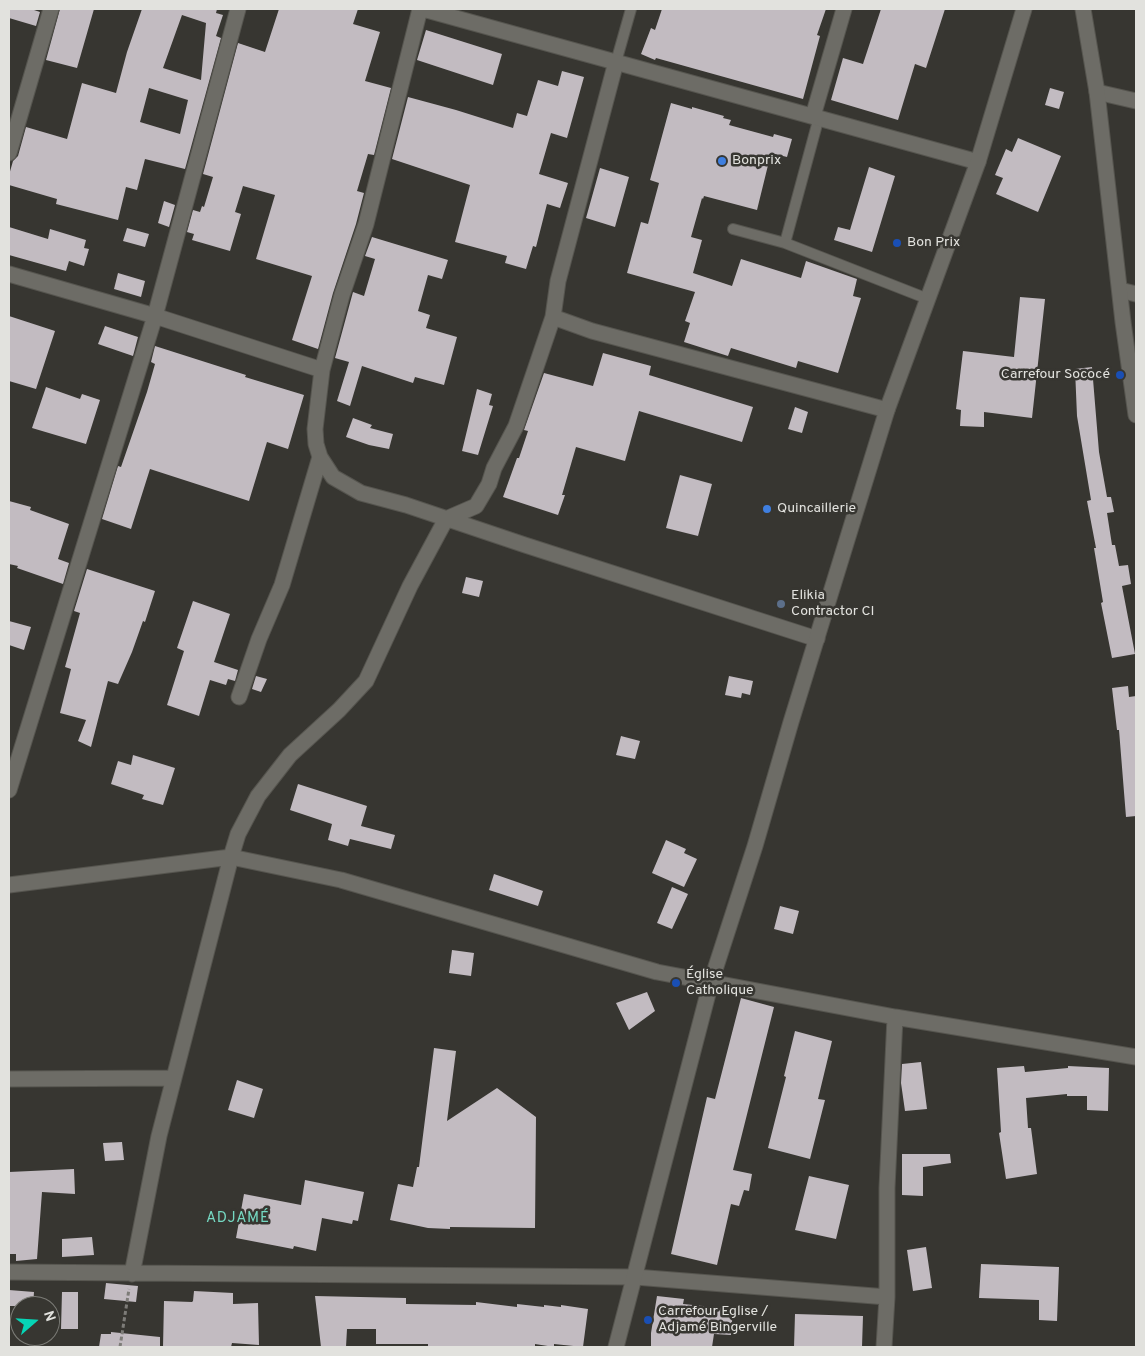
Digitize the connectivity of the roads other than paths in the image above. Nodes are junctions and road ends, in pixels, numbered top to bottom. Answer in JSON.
{"nodes":[{"id":1,"x":51,"y":9,"type":"edge"},
{"id":2,"x":238,"y":9,"type":"edge"},
{"id":3,"x":421,"y":9,"type":"edge"},
{"id":4,"x":632,"y":9,"type":"edge"},
{"id":5,"x":844,"y":9,"type":"edge"},
{"id":6,"x":1024,"y":9,"type":"edge"},
{"id":7,"x":1083,"y":9,"type":"edge"},
{"id":8,"x":616,"y":62,"type":"junction"},
{"id":9,"x":1097,"y":92,"type":"junction"},
{"id":10,"x":1136,"y":101,"type":"edge"},
{"id":11,"x":816,"y":116,"type":"junction"},
{"id":12,"x":9,"y":153,"type":"edge"},
{"id":13,"x":978,"y":162,"type":"junction"},
{"id":14,"x":734,"y":229,"type":"dead end"},
{"id":15,"x":785,"y":243,"type":"junction"},
{"id":16,"x":9,"y":274,"type":"edge"},
{"id":17,"x":1120,"y":290,"type":"junction"},
{"id":18,"x":1136,"y":294,"type":"edge"},
{"id":19,"x":928,"y":299,"type":"junction"},
{"id":20,"x":155,"y":316,"type":"junction"},
{"id":21,"x":553,"y":318,"type":"junction"},
{"id":22,"x":322,"y":370,"type":"junction"},
{"id":23,"x":887,"y":410,"type":"junction"},
{"id":24,"x":1136,"y":415,"type":"edge"},
{"id":25,"x":320,"y":457,"type":"junction"},
{"id":26,"x":446,"y":518,"type":"junction"},
{"id":27,"x":817,"y":639,"type":"junction"},
{"id":28,"x":239,"y":696,"type":"dead end"},
{"id":29,"x":9,"y":790,"type":"edge"},
{"id":30,"x":231,"y":857,"type":"junction"},
{"id":31,"x":9,"y":885,"type":"edge"},
{"id":32,"x":711,"y":982,"type":"junction"},
{"id":33,"x":895,"y":1017,"type":"junction"},
{"id":34,"x":1136,"y":1057,"type":"edge"},
{"id":35,"x":174,"y":1078,"type":"junction"},
{"id":36,"x":9,"y":1079,"type":"edge"},
{"id":37,"x":9,"y":1272,"type":"edge"},
{"id":38,"x":132,"y":1274,"type":"junction"},
{"id":39,"x":635,"y":1277,"type":"junction"},
{"id":40,"x":887,"y":1297,"type":"junction"},
{"id":41,"x":616,"y":1347,"type":"edge"},
{"id":42,"x":884,"y":1347,"type":"edge"}],
"edges":[{"from":1,"to":12,"type":"street"},
{"from":2,"to":20,"type":"street"},
{"from":3,"to":8,"type":"street"},
{"from":3,"to":22,"type":"street"},
{"from":4,"to":8,"type":"lane"},
{"from":5,"to":11,"type":"street"},
{"from":6,"to":13,"type":"street"},
{"from":7,"to":9,"type":"street"},
{"from":8,"to":11,"type":"street"},
{"from":8,"to":21,"type":"street"},
{"from":9,"to":10,"type":"street"},
{"from":9,"to":17,"type":"street"},
{"from":11,"to":13,"type":"street"},
{"from":11,"to":15,"type":"lane"},
{"from":13,"to":19,"type":"street"},
{"from":14,"to":15,"type":"lane"},
{"from":15,"to":19,"type":"lane"},
{"from":16,"to":20,"type":"street"},
{"from":17,"to":18,"type":"street"},
{"from":17,"to":24,"type":"street"},
{"from":19,"to":23,"type":"street"},
{"from":20,"to":22,"type":"street"},
{"from":20,"to":29,"type":"street"},
{"from":21,"to":23,"type":"street"},
{"from":21,"to":26,"type":"street"},
{"from":22,"to":25,"type":"street"},
{"from":23,"to":27,"type":"street"},
{"from":25,"to":26,"type":"street"},
{"from":25,"to":28,"type":"street"},
{"from":26,"to":27,"type":"street"},
{"from":26,"to":30,"type":"street"},
{"from":27,"to":32,"type":"street"},
{"from":30,"to":31,"type":"street"},
{"from":30,"to":32,"type":"street"},
{"from":30,"to":35,"type":"street"},
{"from":32,"to":33,"type":"street"},
{"from":32,"to":39,"type":"street"},
{"from":33,"to":34,"type":"street"},
{"from":33,"to":40,"type":"street"},
{"from":35,"to":36,"type":"street"},
{"from":35,"to":38,"type":"street"},
{"from":37,"to":38,"type":"street"},
{"from":38,"to":39,"type":"street"},
{"from":39,"to":40,"type":"street"},
{"from":39,"to":41,"type":"street"},
{"from":40,"to":42,"type":"street"}]}
